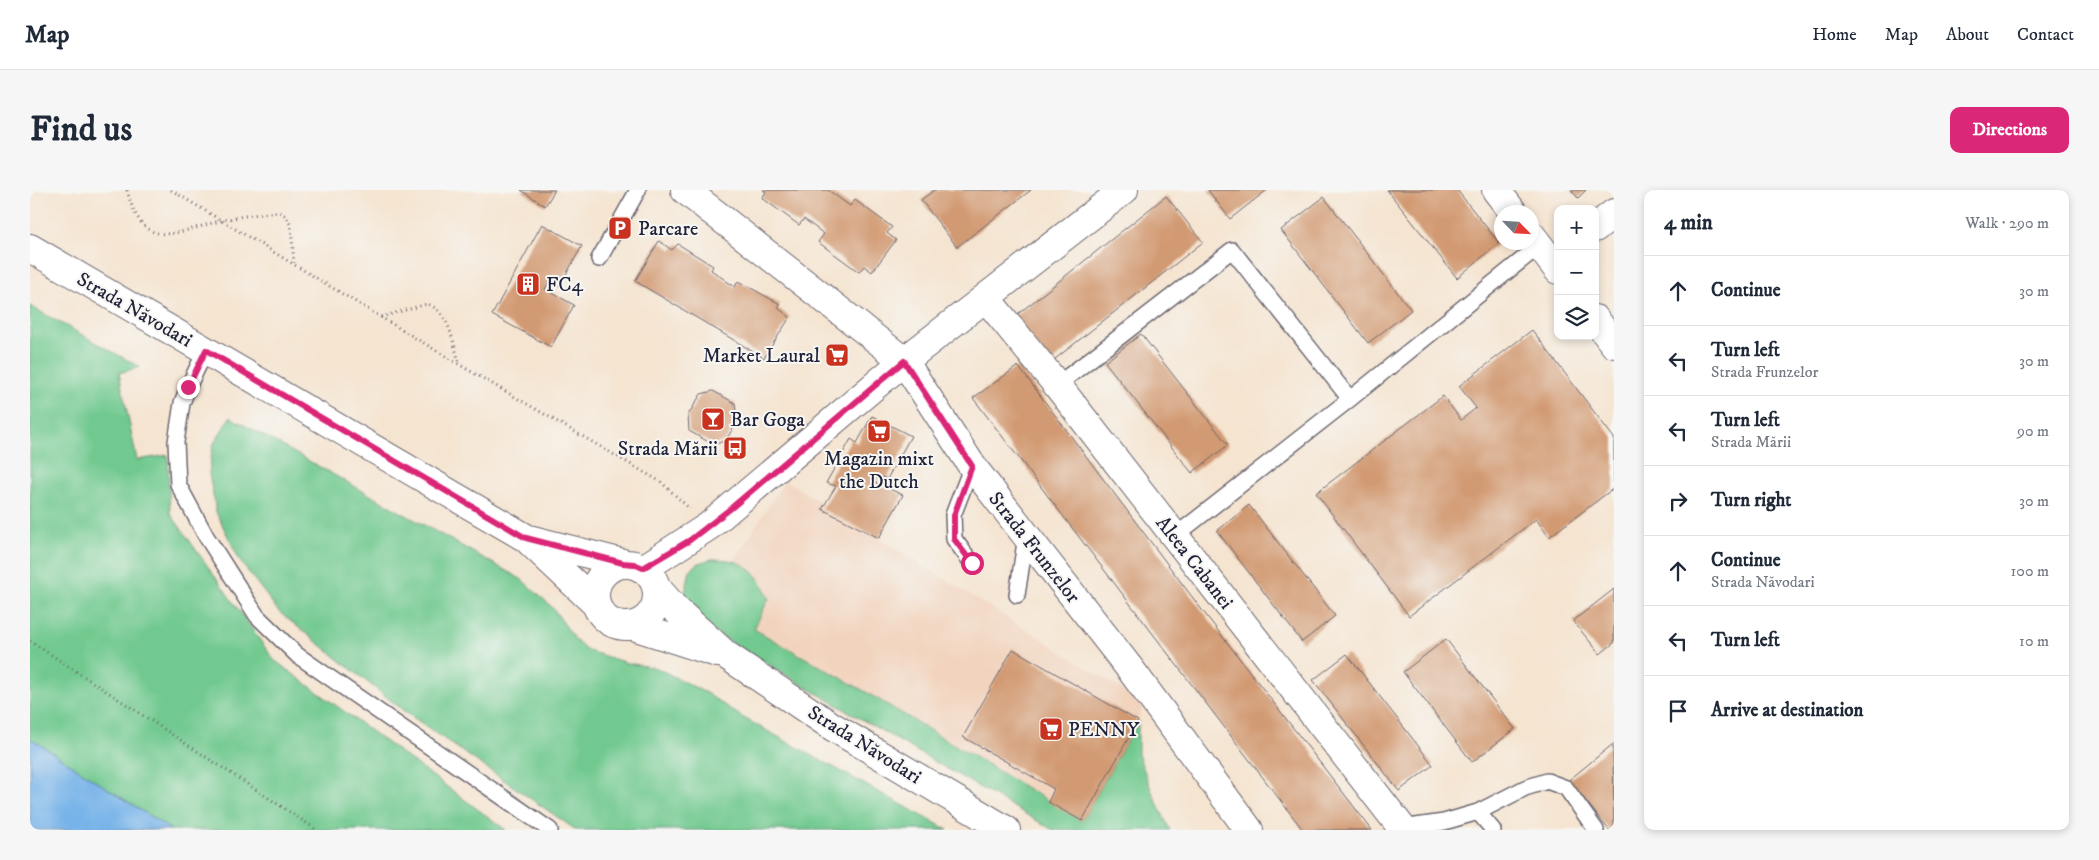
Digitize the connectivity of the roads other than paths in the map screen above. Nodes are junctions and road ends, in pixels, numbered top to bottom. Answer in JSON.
{"nodes":[{"id":1,"x":638,"y":190,"type":"edge"},
{"id":2,"x":685,"y":190,"type":"edge"},
{"id":3,"x":1124,"y":190,"type":"edge"},
{"id":4,"x":1496,"y":190,"type":"edge"},
{"id":5,"x":1508,"y":205,"type":"edge"},
{"id":6,"x":1614,"y":213,"type":"edge"},
{"id":7,"x":1599,"y":225,"type":"edge"},
{"id":8,"x":30,"y":248,"type":"edge"},
{"id":9,"x":1548,"y":255,"type":"edge"},
{"id":10,"x":599,"y":258,"type":"dead end"},
{"id":11,"x":986,"y":298,"type":"junction"},
{"id":12,"x":1599,"y":324,"type":"edge"},
{"id":13,"x":1614,"y":344,"type":"edge"},
{"id":14,"x":206,"y":350,"type":"junction"},
{"id":15,"x":904,"y":361,"type":"junction"},
{"id":16,"x":1057,"y":385,"type":"junction"},
{"id":17,"x":1350,"y":399,"type":"junction"},
{"id":18,"x":972,"y":466,"type":"junction"},
{"id":19,"x":1026,"y":536,"type":"junction"},
{"id":20,"x":1175,"y":536,"type":"junction"},
{"id":21,"x":526,"y":538,"type":"junction"},
{"id":22,"x":972,"y":563,"type":"dead end"},
{"id":23,"x":641,"y":573,"type":"junction"},
{"id":24,"x":1017,"y":595,"type":"dead end"},
{"id":25,"x":595,"y":603,"type":"junction"},
{"id":26,"x":633,"y":626,"type":"junction"},
{"id":27,"x":726,"y":655,"type":"junction"},
{"id":28,"x":1478,"y":812,"type":"junction"},
{"id":29,"x":1402,"y":828,"type":"joint"},
{"id":30,"x":550,"y":830,"type":"edge"},
{"id":31,"x":1006,"y":830,"type":"edge"},
{"id":32,"x":1249,"y":830,"type":"edge"},
{"id":33,"x":1493,"y":830,"type":"edge"},
{"id":34,"x":1596,"y":830,"type":"edge"}],
"edges":[{"from":1,"to":10,"type":"lane"},
{"from":2,"to":15,"type":"street","name":"Strada Frunzelor"},
{"from":3,"to":11,"type":"street"},
{"from":4,"to":5,"type":"street"},
{"from":6,"to":7,"type":"street"},
{"from":8,"to":14,"type":"street","name":"Strada Năvodari"},
{"from":9,"to":17,"type":"lane"},
{"from":11,"to":15,"type":"street"},
{"from":11,"to":16,"type":"street","name":"Aleea Cabanei"},
{"from":12,"to":13,"type":"street"},
{"from":14,"to":21,"type":"street","name":"Strada Năvodari"},
{"from":14,"to":30,"type":"lane"},
{"from":15,"to":18,"type":"street","name":"Strada Frunzelor"},
{"from":15,"to":23,"type":"street"},
{"from":16,"to":17,"type":"lane"},
{"from":16,"to":20,"type":"street","name":"Aleea Cabanei"},
{"from":17,"to":20,"type":"lane"},
{"from":18,"to":19,"type":"street","name":"Strada Frunzelor"},
{"from":18,"to":22,"type":"lane"},
{"from":19,"to":24,"type":"lane"},
{"from":19,"to":32,"type":"street","name":"Strada Frunzelor"},
{"from":20,"to":29,"type":"street","name":"Aleea Cabanei"},
{"from":21,"to":23,"type":"street"},
{"from":21,"to":25,"type":"street"},
{"from":23,"to":25,"type":"street"},
{"from":23,"to":26,"type":"street"},
{"from":23,"to":27,"type":"street"},
{"from":25,"to":26,"type":"street"},
{"from":26,"to":27,"type":"street"},
{"from":27,"to":31,"type":"street","name":"Strada Năvodari"},
{"from":28,"to":29,"type":"lane"},
{"from":28,"to":33,"type":"lane"},
{"from":28,"to":34,"type":"lane"}]}
